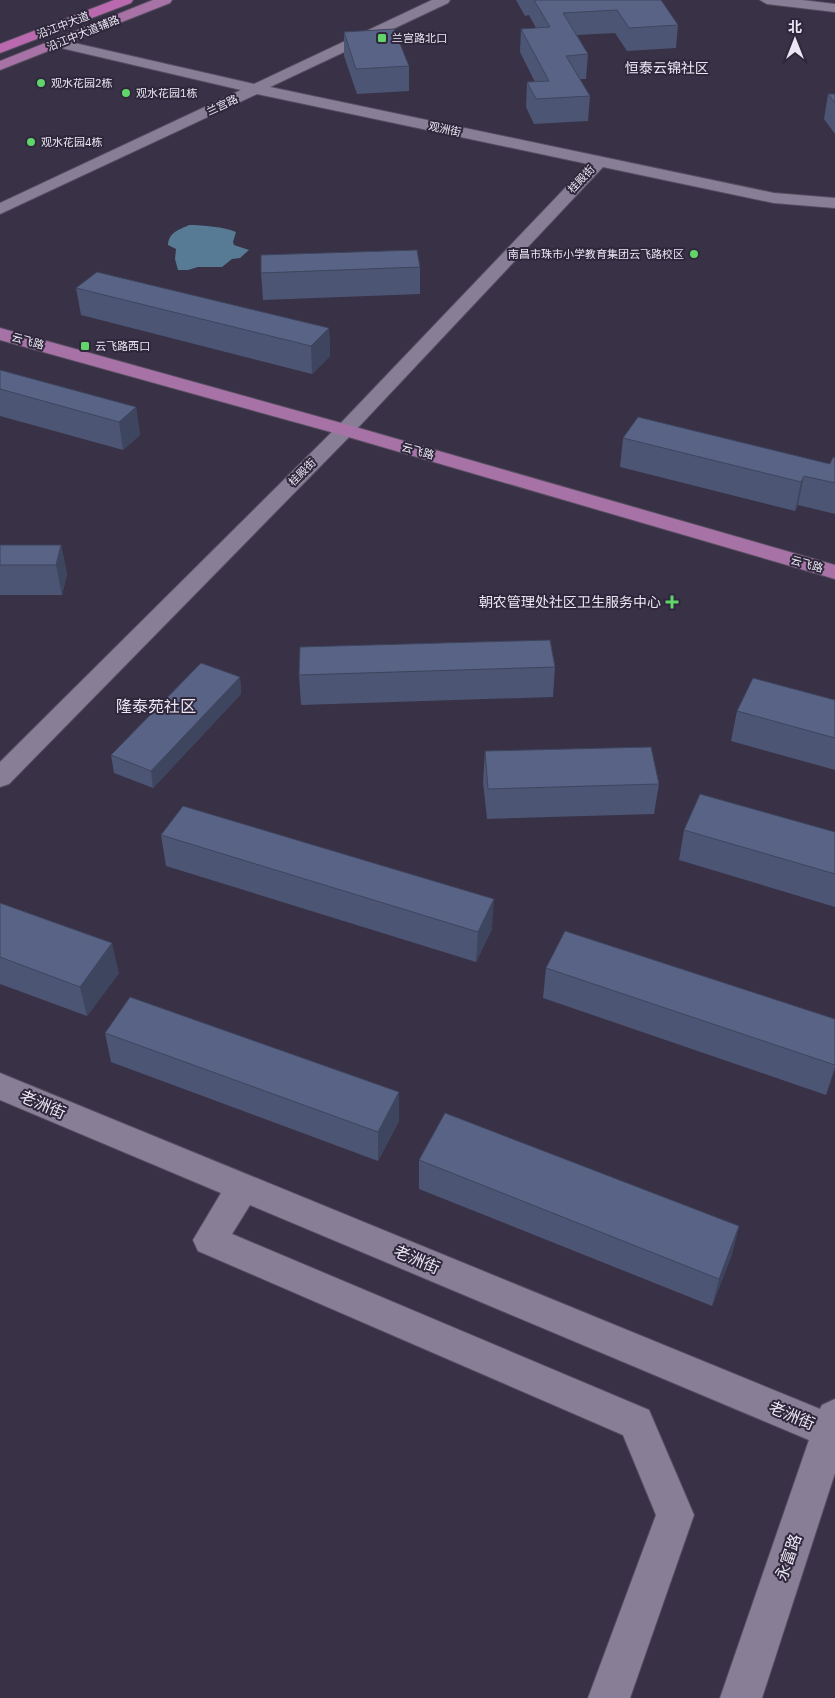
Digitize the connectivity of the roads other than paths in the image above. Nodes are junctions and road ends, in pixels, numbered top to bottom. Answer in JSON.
{"nodes":[{"id":1,"x":88,"y":0,"type":"edge"},
{"id":2,"x":126,"y":0,"type":"edge"},
{"id":3,"x":165,"y":0,"type":"edge"},
{"id":4,"x":443,"y":0,"type":"edge"},
{"id":5,"x":767,"y":0,"type":"edge"},
{"id":6,"x":824,"y":5,"type":"edge"},
{"id":7,"x":98,"y":11,"type":"junction"},
{"id":8,"x":835,"y":21,"type":"edge"},
{"id":9,"x":0,"y":37,"type":"edge"},
{"id":10,"x":57,"y":43,"type":"junction"},
{"id":11,"x":0,"y":49,"type":"edge"},
{"id":12,"x":0,"y":56,"type":"edge"},
{"id":13,"x":0,"y":66,"type":"edge"},
{"id":14,"x":257,"y":89,"type":"junction"},
{"id":15,"x":599,"y":161,"type":"junction"},
{"id":16,"x":835,"y":203,"type":"edge"},
{"id":17,"x":0,"y":209,"type":"edge"},
{"id":18,"x":0,"y":334,"type":"edge"},
{"id":19,"x":0,"y":352,"type":"edge"},
{"id":20,"x":345,"y":430,"type":"junction"},
{"id":21,"x":329,"y":445,"type":"junction"},
{"id":22,"x":835,"y":572,"type":"edge"},
{"id":23,"x":835,"y":589,"type":"edge"},
{"id":24,"x":0,"y":778,"type":"edge"},
{"id":25,"x":0,"y":1086,"type":"edge"},
{"id":26,"x":243,"y":1187,"type":"junction"},
{"id":27,"x":834,"y":1427,"type":"edge"},
{"id":28,"x":609,"y":1698,"type":"edge"},
{"id":29,"x":741,"y":1698,"type":"edge"}],
"edges":[{"from":1,"to":9,"type":"highway","name":"沿江中大道"},
{"from":2,"to":7,"type":"highway","name":"沿江中大道"},
{"from":3,"to":10,"type":"main road","name":"沿江中大道辅路"},
{"from":4,"to":14,"type":"street","name":"兰宫路"},
{"from":5,"to":6,"type":"street"},
{"from":6,"to":8,"type":"street"},
{"from":7,"to":11,"type":"highway","name":"沿江中大道"},
{"from":7,"to":12,"type":"highway"},
{"from":10,"to":13,"type":"main road","name":"沿江中大道辅路"},
{"from":10,"to":14,"type":"street","name":"观洲街"},
{"from":14,"to":15,"type":"street","name":"观洲街"},
{"from":14,"to":17,"type":"street","name":"兰宫路"},
{"from":15,"to":16,"type":"street","name":"观洲街"},
{"from":15,"to":20,"type":"street","name":"桂殿街"},
{"from":18,"to":20,"type":"main road","name":"云飞路"},
{"from":19,"to":21,"type":"main road","name":"云飞路"},
{"from":20,"to":21,"type":"street","name":"桂殿街"},
{"from":20,"to":22,"type":"main road","name":"云飞路"},
{"from":21,"to":23,"type":"main road","name":"云飞路"},
{"from":21,"to":24,"type":"street","name":"桂殿街"},
{"from":25,"to":26,"type":"street","name":"老洲街"},
{"from":26,"to":27,"type":"street","name":"老洲街"},
{"from":26,"to":28,"type":"street"},
{"from":27,"to":29,"type":"street","name":"永富路"}]}
